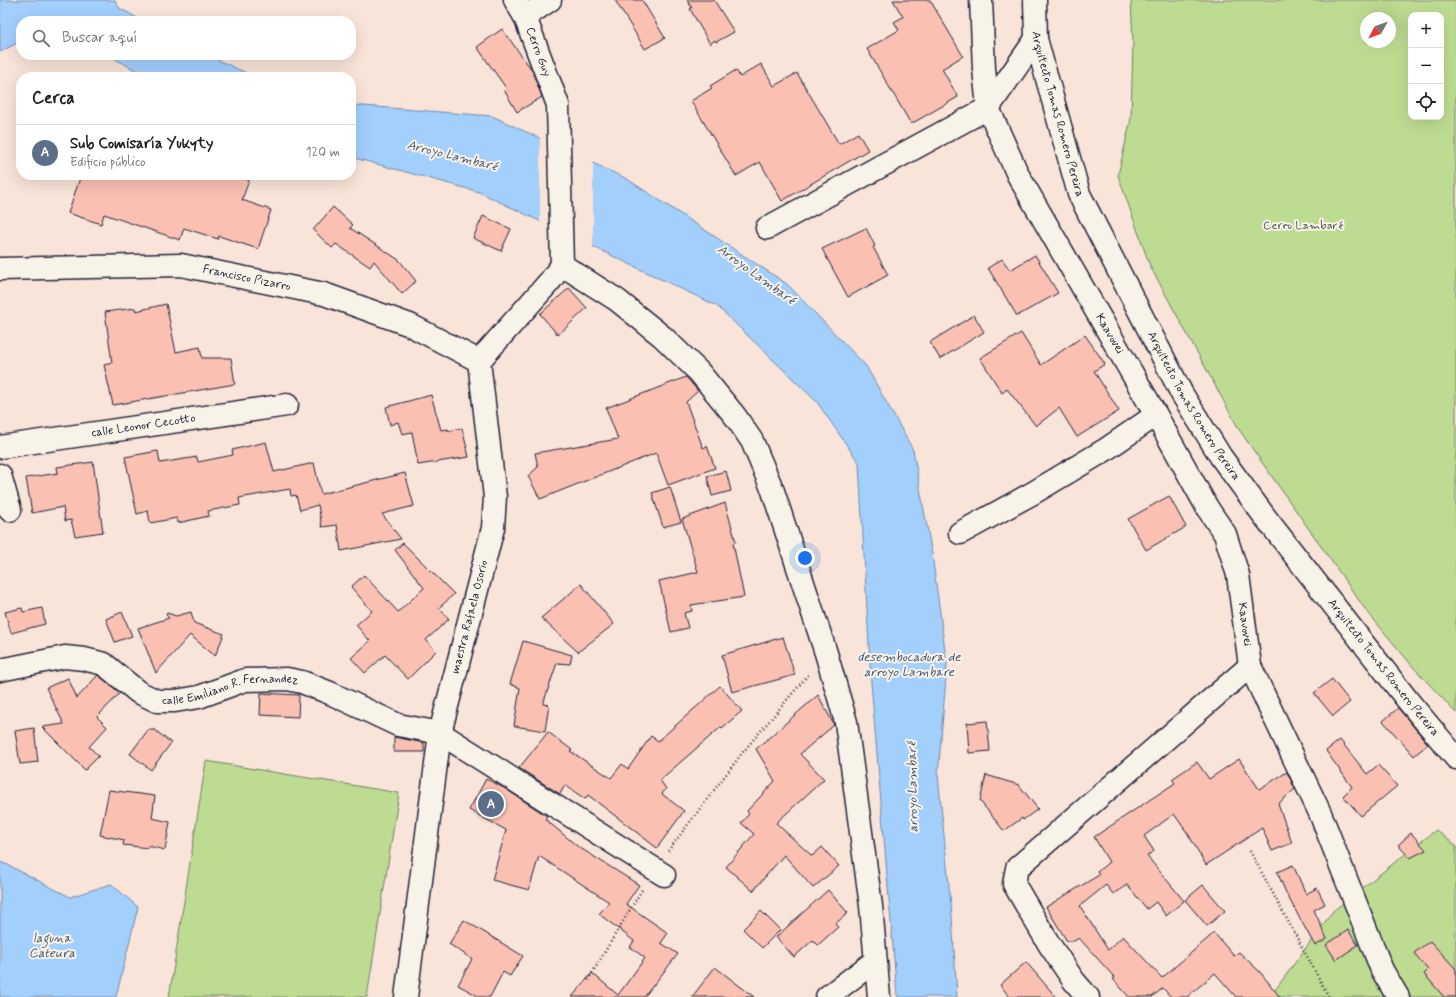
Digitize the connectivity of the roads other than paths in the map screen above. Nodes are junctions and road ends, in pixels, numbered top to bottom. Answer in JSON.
{"nodes":[{"id":1,"x":550,"y":0,"type":"edge"},
{"id":2,"x":981,"y":0,"type":"edge"},
{"id":3,"x":1035,"y":0,"type":"edge"},
{"id":4,"x":520,"y":8,"type":"edge"},
{"id":5,"x":1036,"y":39,"type":"junction"},
{"id":6,"x":988,"y":108,"type":"junction"},
{"id":7,"x":767,"y":228,"type":"dead end"},
{"id":8,"x":561,"y":258,"type":"junction"},
{"id":9,"x":0,"y":269,"type":"edge"},
{"id":10,"x":479,"y":361,"type":"junction"},
{"id":11,"x":287,"y":405,"type":"dead end"},
{"id":12,"x":1156,"y":415,"type":"junction"},
{"id":13,"x":0,"y":447,"type":"edge"},
{"id":14,"x":0,"y":475,"type":"edge"},
{"id":15,"x":10,"y":510,"type":"dead end"},
{"id":16,"x":960,"y":533,"type":"dead end"},
{"id":17,"x":1250,"y":666,"type":"junction"},
{"id":18,"x":0,"y":670,"type":"edge"},
{"id":19,"x":440,"y":734,"type":"junction"},
{"id":20,"x":1456,"y":758,"type":"edge"},
{"id":21,"x":659,"y":871,"type":"road end"},
{"id":22,"x":875,"y":961,"type":"junction"},
{"id":23,"x":406,"y":997,"type":"edge"},
{"id":24,"x":827,"y":997,"type":"edge"},
{"id":25,"x":879,"y":997,"type":"edge"},
{"id":26,"x":1088,"y":997,"type":"edge"},
{"id":27,"x":1398,"y":997,"type":"edge"}],
"edges":[{"from":1,"to":4,"type":"street"},
{"from":2,"to":6,"type":"street","name":"Kaavovei"},
{"from":3,"to":5,"type":"street","name":"Arquitecto Tomas Romero Pereira"},
{"from":4,"to":8,"type":"street","name":"Cerro Guy"},
{"from":5,"to":6,"type":"street"},
{"from":5,"to":20,"type":"street","name":"Arquitecto Tomas Romero Pereira"},
{"from":6,"to":7,"type":"street"},
{"from":6,"to":12,"type":"street","name":"Kaavovei"},
{"from":8,"to":10,"type":"street"},
{"from":8,"to":22,"type":"street"},
{"from":9,"to":10,"type":"street","name":"Francisco Pizarro"},
{"from":10,"to":19,"type":"street","name":"maestra Rafaela Osorio"},
{"from":11,"to":13,"type":"street","name":"calle Leonor Cecotto"},
{"from":12,"to":16,"type":"street"},
{"from":12,"to":17,"type":"street","name":"Kaavovei"},
{"from":14,"to":15,"type":"street"},
{"from":17,"to":26,"type":"street"},
{"from":17,"to":27,"type":"street","name":"Kaavovei"},
{"from":18,"to":19,"type":"street","name":"calle Emiliano R. Fernandez"},
{"from":19,"to":21,"type":"street","name":"calle Emiliano R. Fernandez"},
{"from":19,"to":23,"type":"street","name":"maestra Rafaela Osorio"},
{"from":22,"to":24,"type":"street"},
{"from":22,"to":25,"type":"street"}]}
